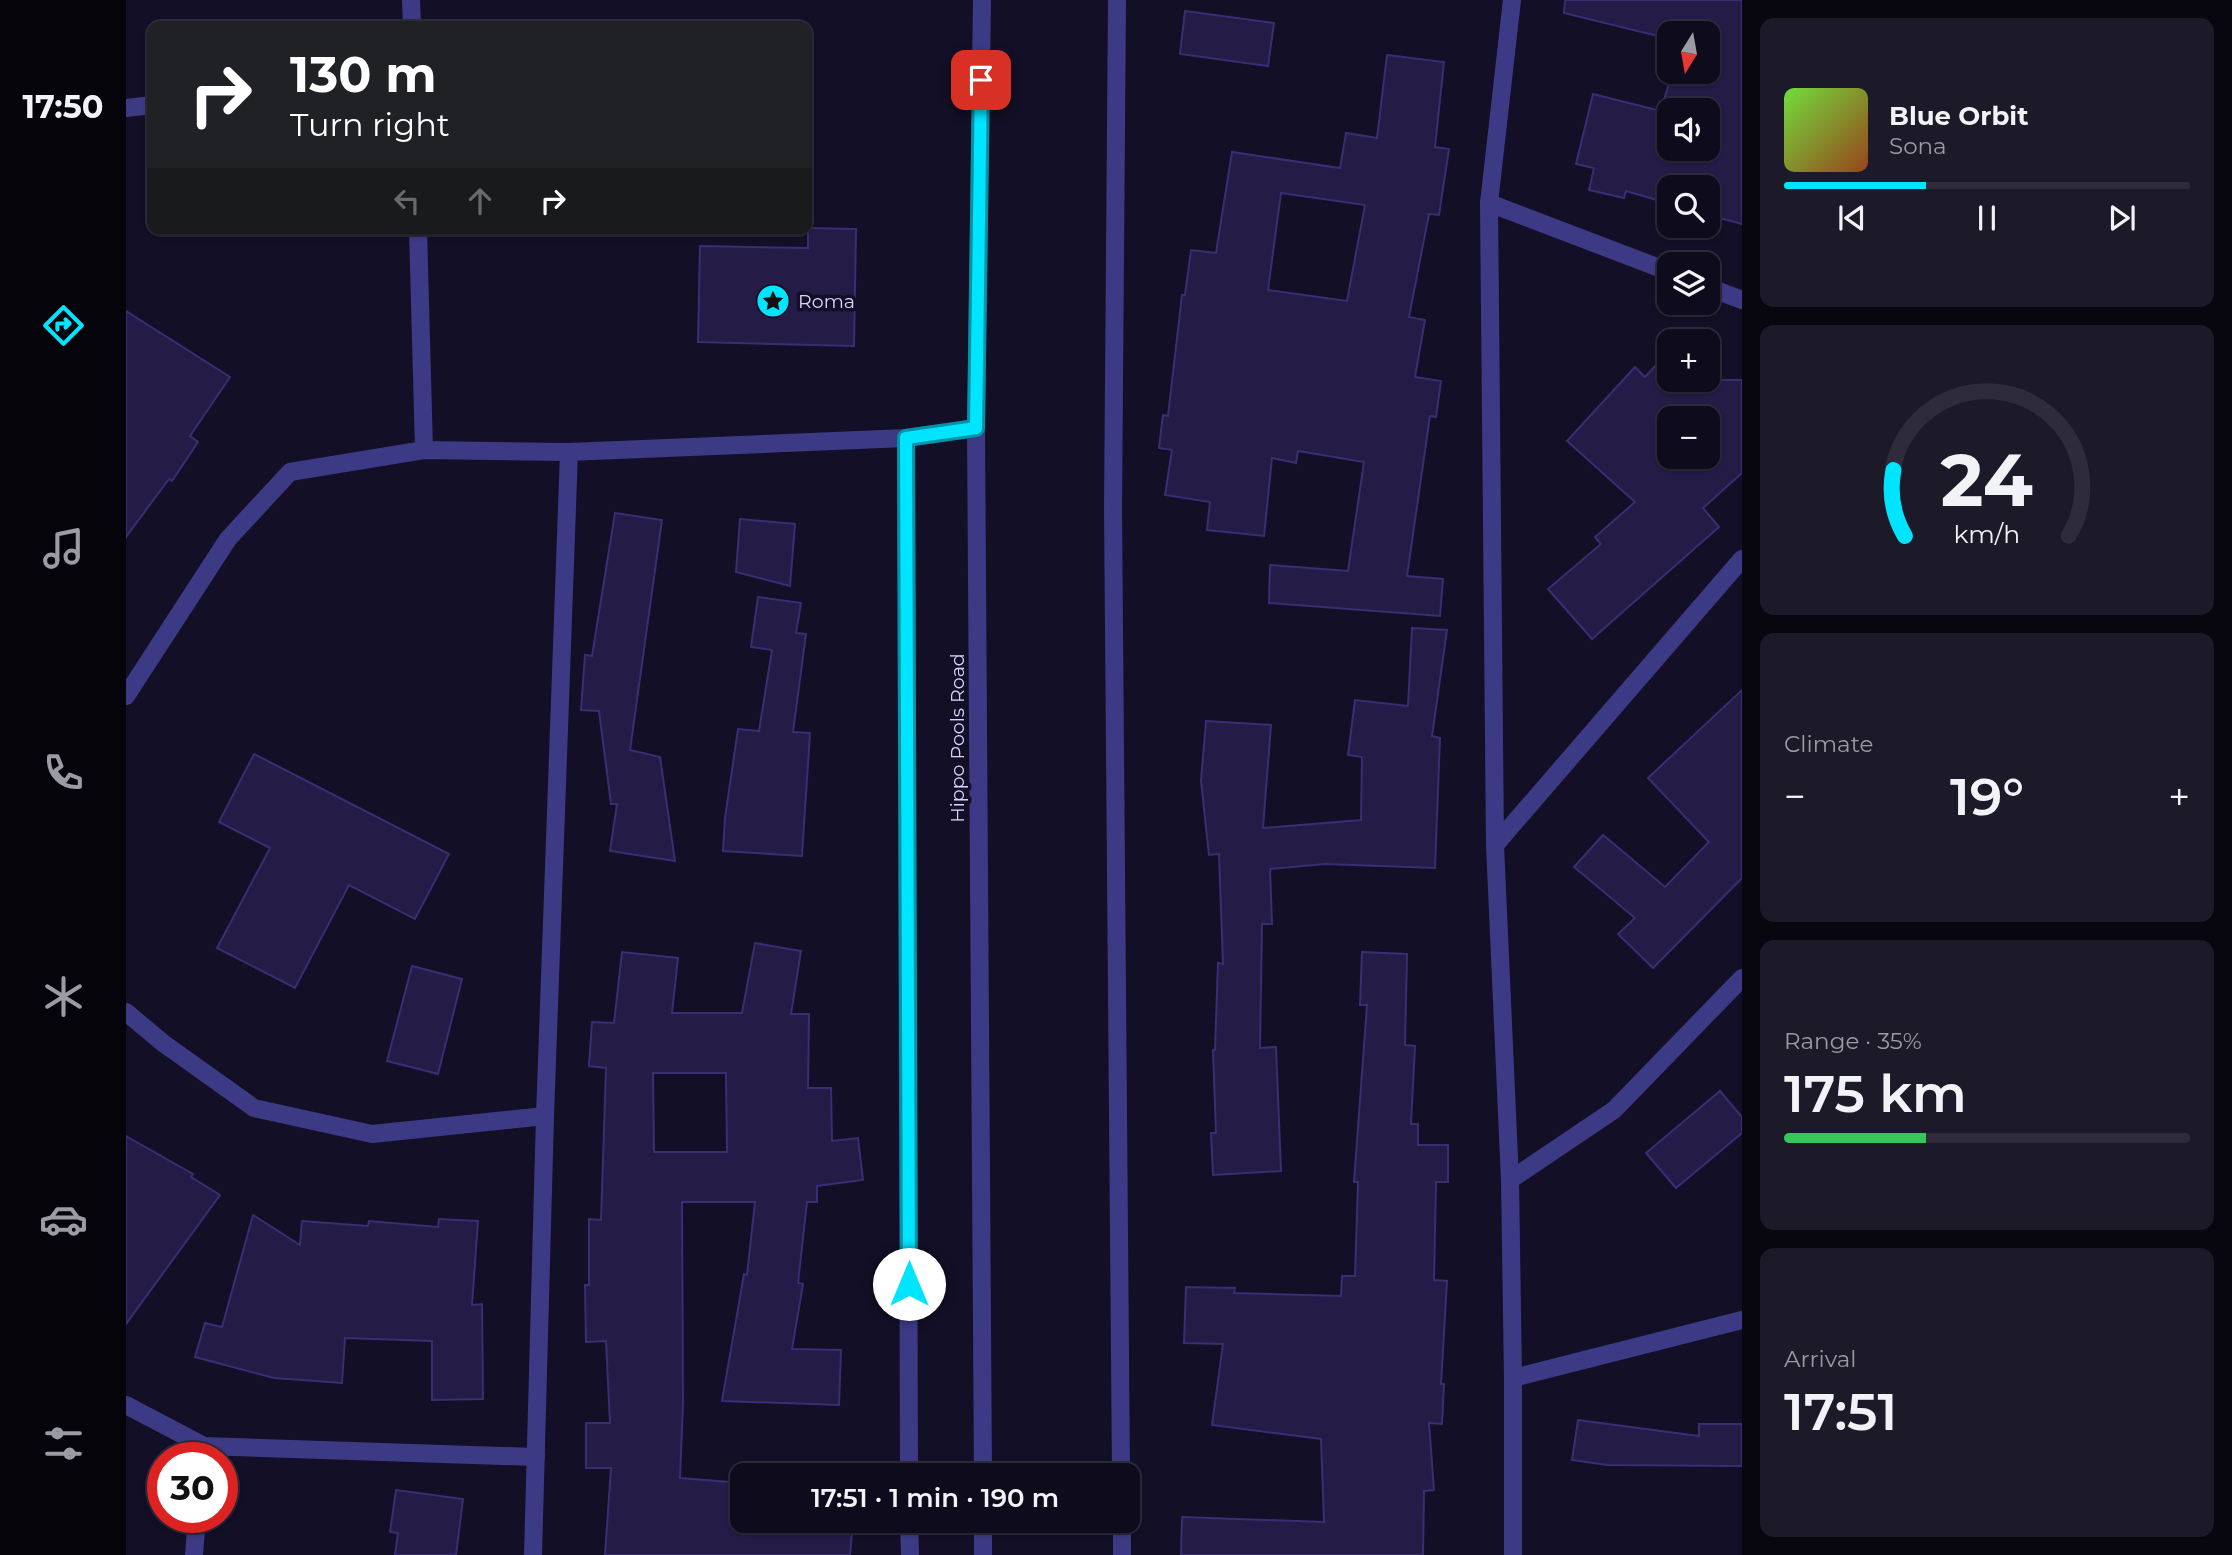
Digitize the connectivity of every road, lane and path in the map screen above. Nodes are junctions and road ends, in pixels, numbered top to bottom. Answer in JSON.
{"nodes":[{"id":1,"x":411,"y":0,"type":"edge"},
{"id":2,"x":982,"y":0,"type":"edge"},
{"id":3,"x":1117,"y":0,"type":"edge"},
{"id":4,"x":1512,"y":0,"type":"edge"},
{"id":5,"x":412,"y":21,"type":"edge"},
{"id":6,"x":147,"y":105,"type":"edge"},
{"id":7,"x":126,"y":107,"type":"edge"},
{"id":8,"x":1489,"y":203,"type":"junction"},
{"id":9,"x":418,"y":235,"type":"edge"},
{"id":10,"x":1657,"y":267,"type":"edge"},
{"id":11,"x":1720,"y":292,"type":"edge"},
{"id":12,"x":1742,"y":300,"type":"edge"},
{"id":13,"x":976,"y":428,"type":"junction"},
{"id":14,"x":906,"y":438,"type":"junction"},
{"id":15,"x":424,"y":450,"type":"junction"},
{"id":16,"x":569,"y":452,"type":"junction"},
{"id":17,"x":1742,"y":559,"type":"edge"},
{"id":18,"x":126,"y":696,"type":"edge"},
{"id":19,"x":1495,"y":845,"type":"junction"},
{"id":20,"x":1742,"y":978,"type":"edge"},
{"id":21,"x":126,"y":1012,"type":"edge"},
{"id":22,"x":545,"y":1115,"type":"junction"},
{"id":23,"x":1510,"y":1180,"type":"junction"},
{"id":24,"x":1742,"y":1320,"type":"edge"},
{"id":25,"x":1513,"y":1378,"type":"junction"},
{"id":26,"x":126,"y":1405,"type":"edge"},
{"id":27,"x":187,"y":1442,"type":"edge"},
{"id":28,"x":238,"y":1453,"type":"edge"},
{"id":29,"x":536,"y":1457,"type":"junction"},
{"id":30,"x":909,"y":1463,"type":"edge"},
{"id":31,"x":983,"y":1463,"type":"edge"},
{"id":32,"x":1121,"y":1463,"type":"edge"},
{"id":33,"x":196,"y":1533,"type":"edge"},
{"id":34,"x":909,"y":1533,"type":"edge"},
{"id":35,"x":983,"y":1533,"type":"edge"},
{"id":36,"x":1122,"y":1533,"type":"edge"},
{"id":37,"x":194,"y":1555,"type":"edge"},
{"id":38,"x":533,"y":1555,"type":"edge"},
{"id":39,"x":909,"y":1555,"type":"edge"},
{"id":40,"x":983,"y":1555,"type":"edge"},
{"id":41,"x":1122,"y":1555,"type":"edge"},
{"id":42,"x":1513,"y":1555,"type":"edge"}],
"edges":[{"from":1,"to":5,"type":"street"},
{"from":2,"to":13,"type":"street","name":"Hippo Pools Road"},
{"from":3,"to":32,"type":"street"},
{"from":4,"to":8,"type":"street"},
{"from":6,"to":7,"type":"street"},
{"from":8,"to":10,"type":"street"},
{"from":8,"to":19,"type":"street"},
{"from":9,"to":15,"type":"street"},
{"from":11,"to":12,"type":"street"},
{"from":13,"to":14,"type":"street"},
{"from":13,"to":31,"type":"street","name":"Hippo Pools Road"},
{"from":14,"to":16,"type":"street"},
{"from":14,"to":30,"type":"street"},
{"from":15,"to":16,"type":"street"},
{"from":15,"to":18,"type":"street"},
{"from":16,"to":22,"type":"street"},
{"from":17,"to":19,"type":"street"},
{"from":19,"to":23,"type":"street"},
{"from":20,"to":23,"type":"street"},
{"from":21,"to":22,"type":"street"},
{"from":22,"to":29,"type":"street"},
{"from":23,"to":25,"type":"street"},
{"from":24,"to":25,"type":"street"},
{"from":25,"to":42,"type":"street"},
{"from":26,"to":27,"type":"street"},
{"from":28,"to":29,"type":"street"},
{"from":29,"to":38,"type":"street"},
{"from":33,"to":37,"type":"street"},
{"from":34,"to":39,"type":"street"},
{"from":35,"to":40,"type":"street"},
{"from":36,"to":41,"type":"street"}]}
